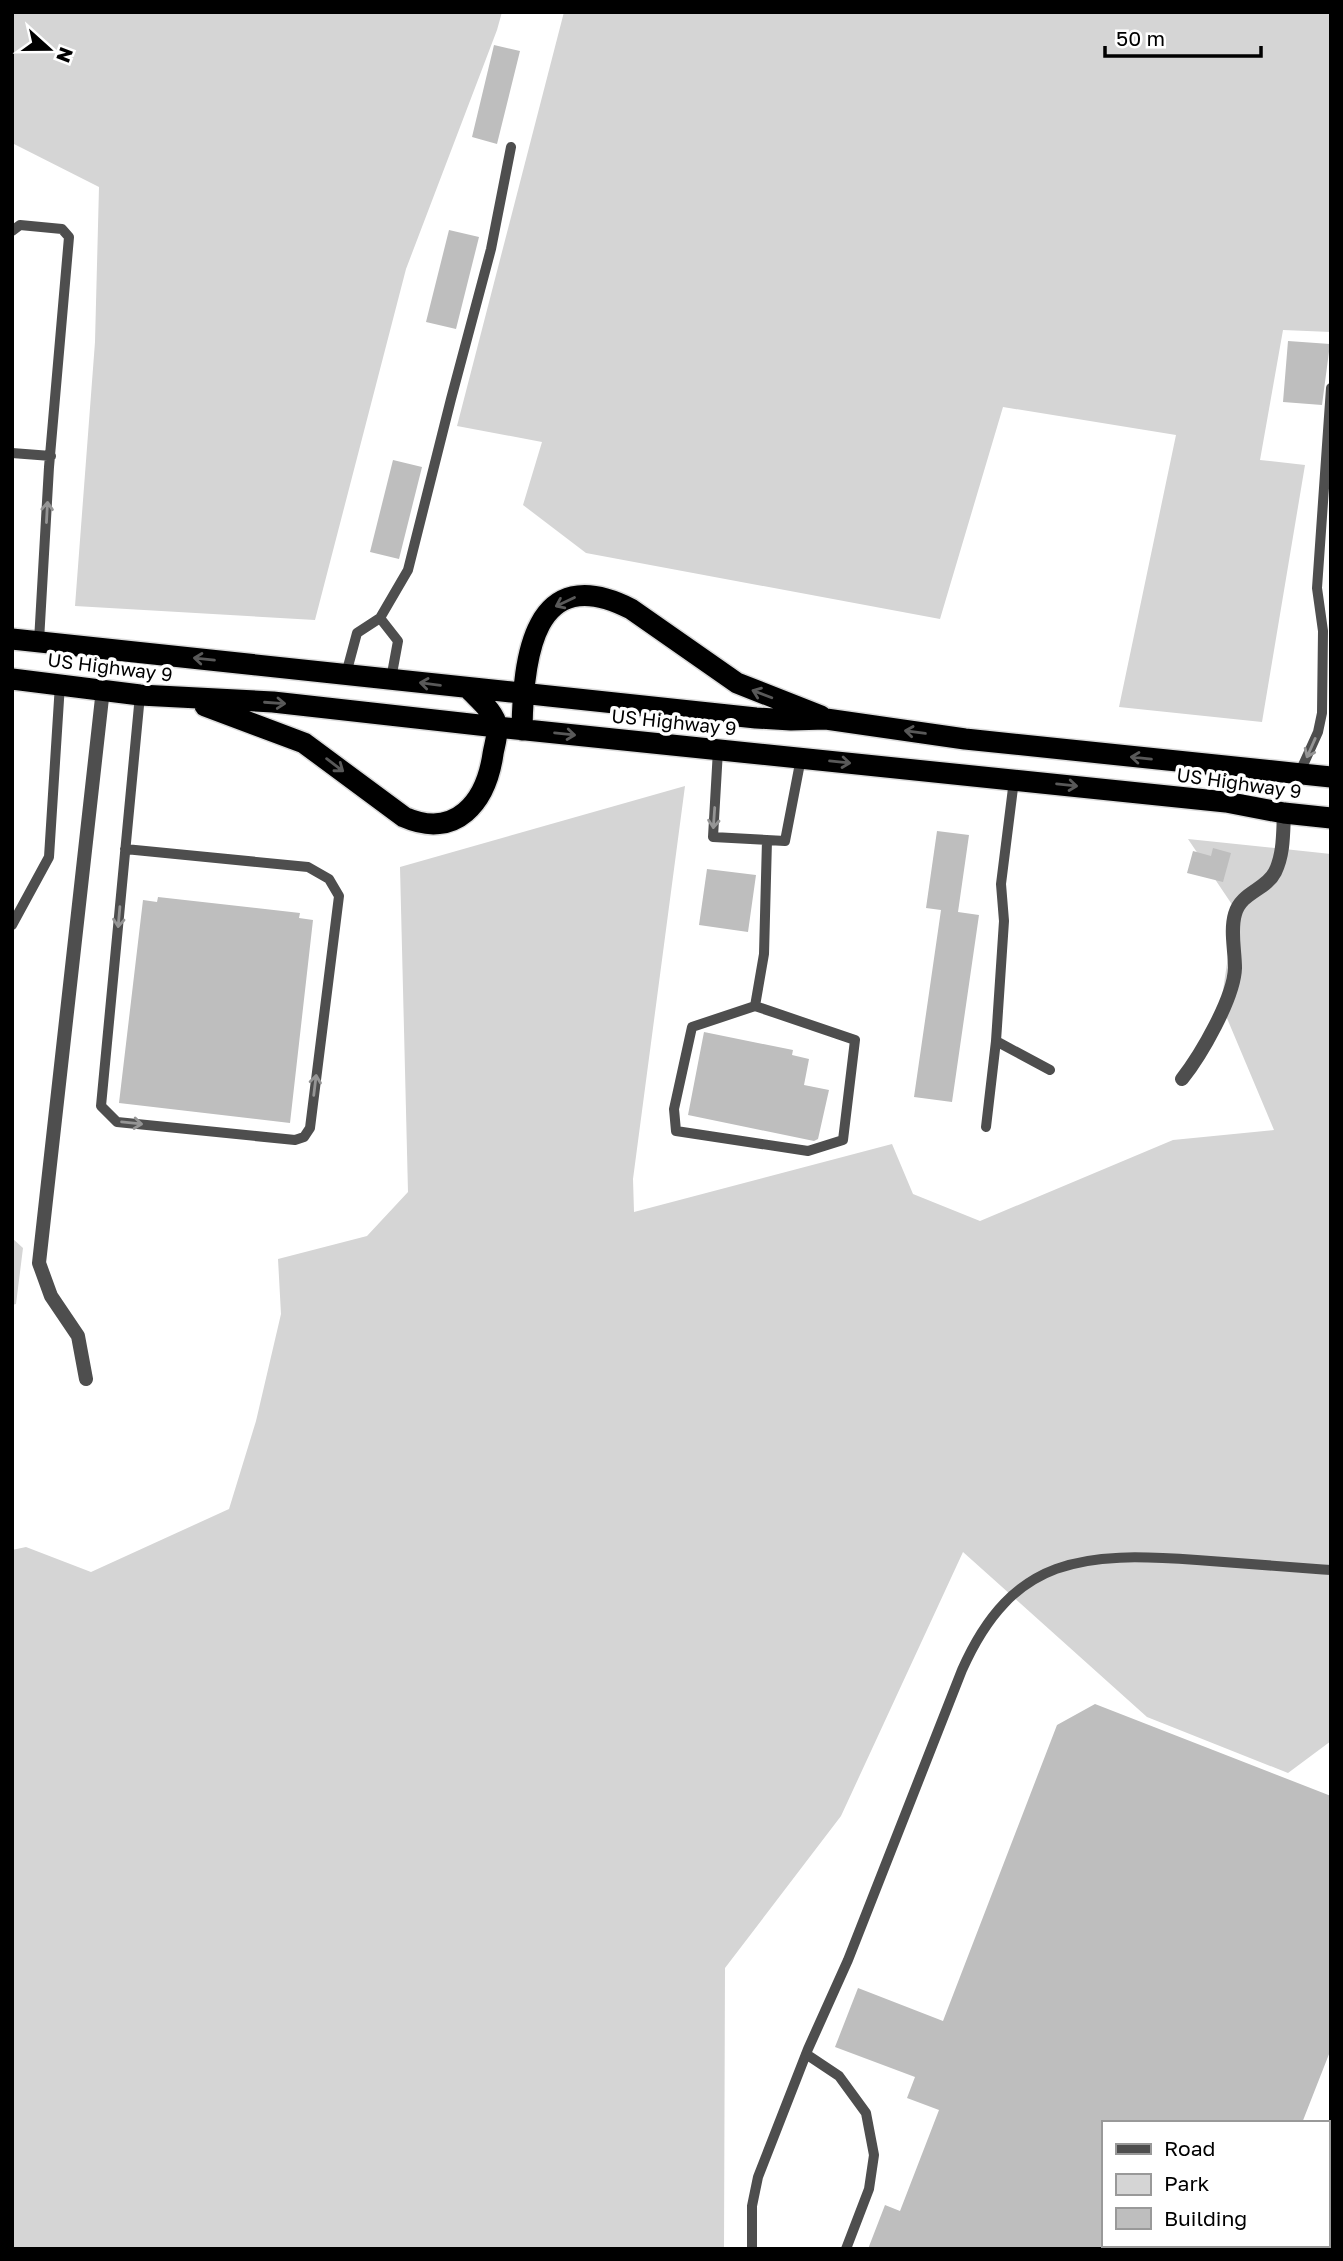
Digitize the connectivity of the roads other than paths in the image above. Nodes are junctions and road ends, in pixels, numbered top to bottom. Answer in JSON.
{"nodes":[{"id":1,"x":511,"y":147,"type":"dead end"},
{"id":2,"x":12,"y":231,"type":"edge"},
{"id":3,"x":1331,"y":388,"type":"edge"},
{"id":4,"x":12,"y":453,"type":"edge"},
{"id":5,"x":51,"y":456,"type":"junction"},
{"id":6,"x":1325,"y":560,"type":"edge"},
{"id":7,"x":380,"y":618,"type":"junction"},
{"id":8,"x":12,"y":639,"type":"edge"},
{"id":9,"x":39,"y":641,"type":"junction"},
{"id":10,"x":346,"y":674,"type":"junction"},
{"id":11,"x":12,"y":679,"type":"edge"},
{"id":12,"x":391,"y":679,"type":"junction"},
{"id":13,"x":61,"y":684,"type":"junction"},
{"id":14,"x":468,"y":688,"type":"junction"},
{"id":15,"x":103,"y":689,"type":"junction"},
{"id":16,"x":522,"y":694,"type":"junction"},
{"id":17,"x":140,"y":695,"type":"junction"},
{"id":18,"x":183,"y":699,"type":"junction"},
{"id":19,"x":826,"y":719,"type":"junction"},
{"id":20,"x":497,"y":727,"type":"junction"},
{"id":21,"x":522,"y":730,"type":"junction"},
{"id":22,"x":718,"y":750,"type":"junction"},
{"id":23,"x":801,"y":758,"type":"junction"},
{"id":24,"x":1299,"y":774,"type":"junction"},
{"id":25,"x":1331,"y":777,"type":"edge"},
{"id":26,"x":1014,"y":780,"type":"junction"},
{"id":27,"x":1284,"y":813,"type":"junction"},
{"id":28,"x":1331,"y":818,"type":"edge"},
{"id":29,"x":767,"y":840,"type":"junction"},
{"id":30,"x":125,"y":849,"type":"junction"},
{"id":31,"x":12,"y":925,"type":"edge"},
{"id":32,"x":755,"y":1006,"type":"junction"},
{"id":33,"x":996,"y":1041,"type":"junction"},
{"id":34,"x":1050,"y":1070,"type":"dead end"},
{"id":35,"x":1182,"y":1079,"type":"dead end"},
{"id":36,"x":986,"y":1127,"type":"dead end"},
{"id":37,"x":86,"y":1379,"type":"dead end"},
{"id":38,"x":1331,"y":1570,"type":"edge"},
{"id":39,"x":806,"y":2054,"type":"junction"},
{"id":40,"x":752,"y":2249,"type":"edge"},
{"id":41,"x":846,"y":2249,"type":"edge"}],
"edges":[{"from":1,"to":7,"type":"lane"},
{"from":2,"to":5,"type":"lane"},
{"from":3,"to":6,"type":"lane"},
{"from":4,"to":5,"type":"lane"},
{"from":9,"to":5,"type":"lane","one_way":true},
{"from":6,"to":24,"type":"lane","one_way":true},
{"from":7,"to":10,"type":"lane"},
{"from":7,"to":12,"type":"lane"},
{"from":8,"to":9,"type":"highway","name":"US Highway 9"},
{"from":10,"to":9,"type":"highway","name":"US Highway 9","one_way":true},
{"from":10,"to":12,"type":"highway","name":"US Highway 9"},
{"from":11,"to":13,"type":"highway","name":"US Highway 9"},
{"from":14,"to":12,"type":"highway","name":"US Highway 9","one_way":true},
{"from":13,"to":15,"type":"highway","name":"US Highway 9"},
{"from":13,"to":31,"type":"lane"},
{"from":14,"to":16,"type":"highway","name":"US Highway 9"},
{"from":14,"to":20,"type":"highway"},
{"from":15,"to":17,"type":"highway","name":"US Highway 9"},
{"from":15,"to":37,"type":"street"},
{"from":16,"to":19,"type":"highway","name":"US Highway 9"},
{"from":19,"to":16,"type":"highway","one_way":true},
{"from":16,"to":21,"type":"highway"},
{"from":17,"to":18,"type":"highway","name":"US Highway 9"},
{"from":17,"to":30,"type":"lane"},
{"from":18,"to":20,"type":"highway","name":"US Highway 9","one_way":true},
{"from":18,"to":20,"type":"highway","one_way":true},
{"from":24,"to":19,"type":"highway","name":"US Highway 9","one_way":true},
{"from":20,"to":21,"type":"highway","name":"US Highway 9"},
{"from":21,"to":22,"type":"highway","name":"US Highway 9","one_way":true},
{"from":22,"to":23,"type":"highway","name":"US Highway 9"},
{"from":22,"to":29,"type":"lane","one_way":true},
{"from":23,"to":26,"type":"highway","name":"US Highway 9","one_way":true},
{"from":23,"to":29,"type":"lane"},
{"from":24,"to":25,"type":"highway","name":"US Highway 9"},
{"from":26,"to":27,"type":"highway","name":"US Highway 9","one_way":true},
{"from":26,"to":33,"type":"lane"},
{"from":27,"to":28,"type":"highway","name":"US Highway 9"},
{"from":27,"to":35,"type":"street"},
{"from":29,"to":32,"type":"lane"},
{"from":30,"to":30,"type":"lane","one_way":true},
{"from":32,"to":32,"type":"lane"},
{"from":33,"to":34,"type":"lane"},
{"from":33,"to":36,"type":"lane"},
{"from":38,"to":39,"type":"lane"},
{"from":39,"to":40,"type":"lane"},
{"from":39,"to":41,"type":"lane"}]}
